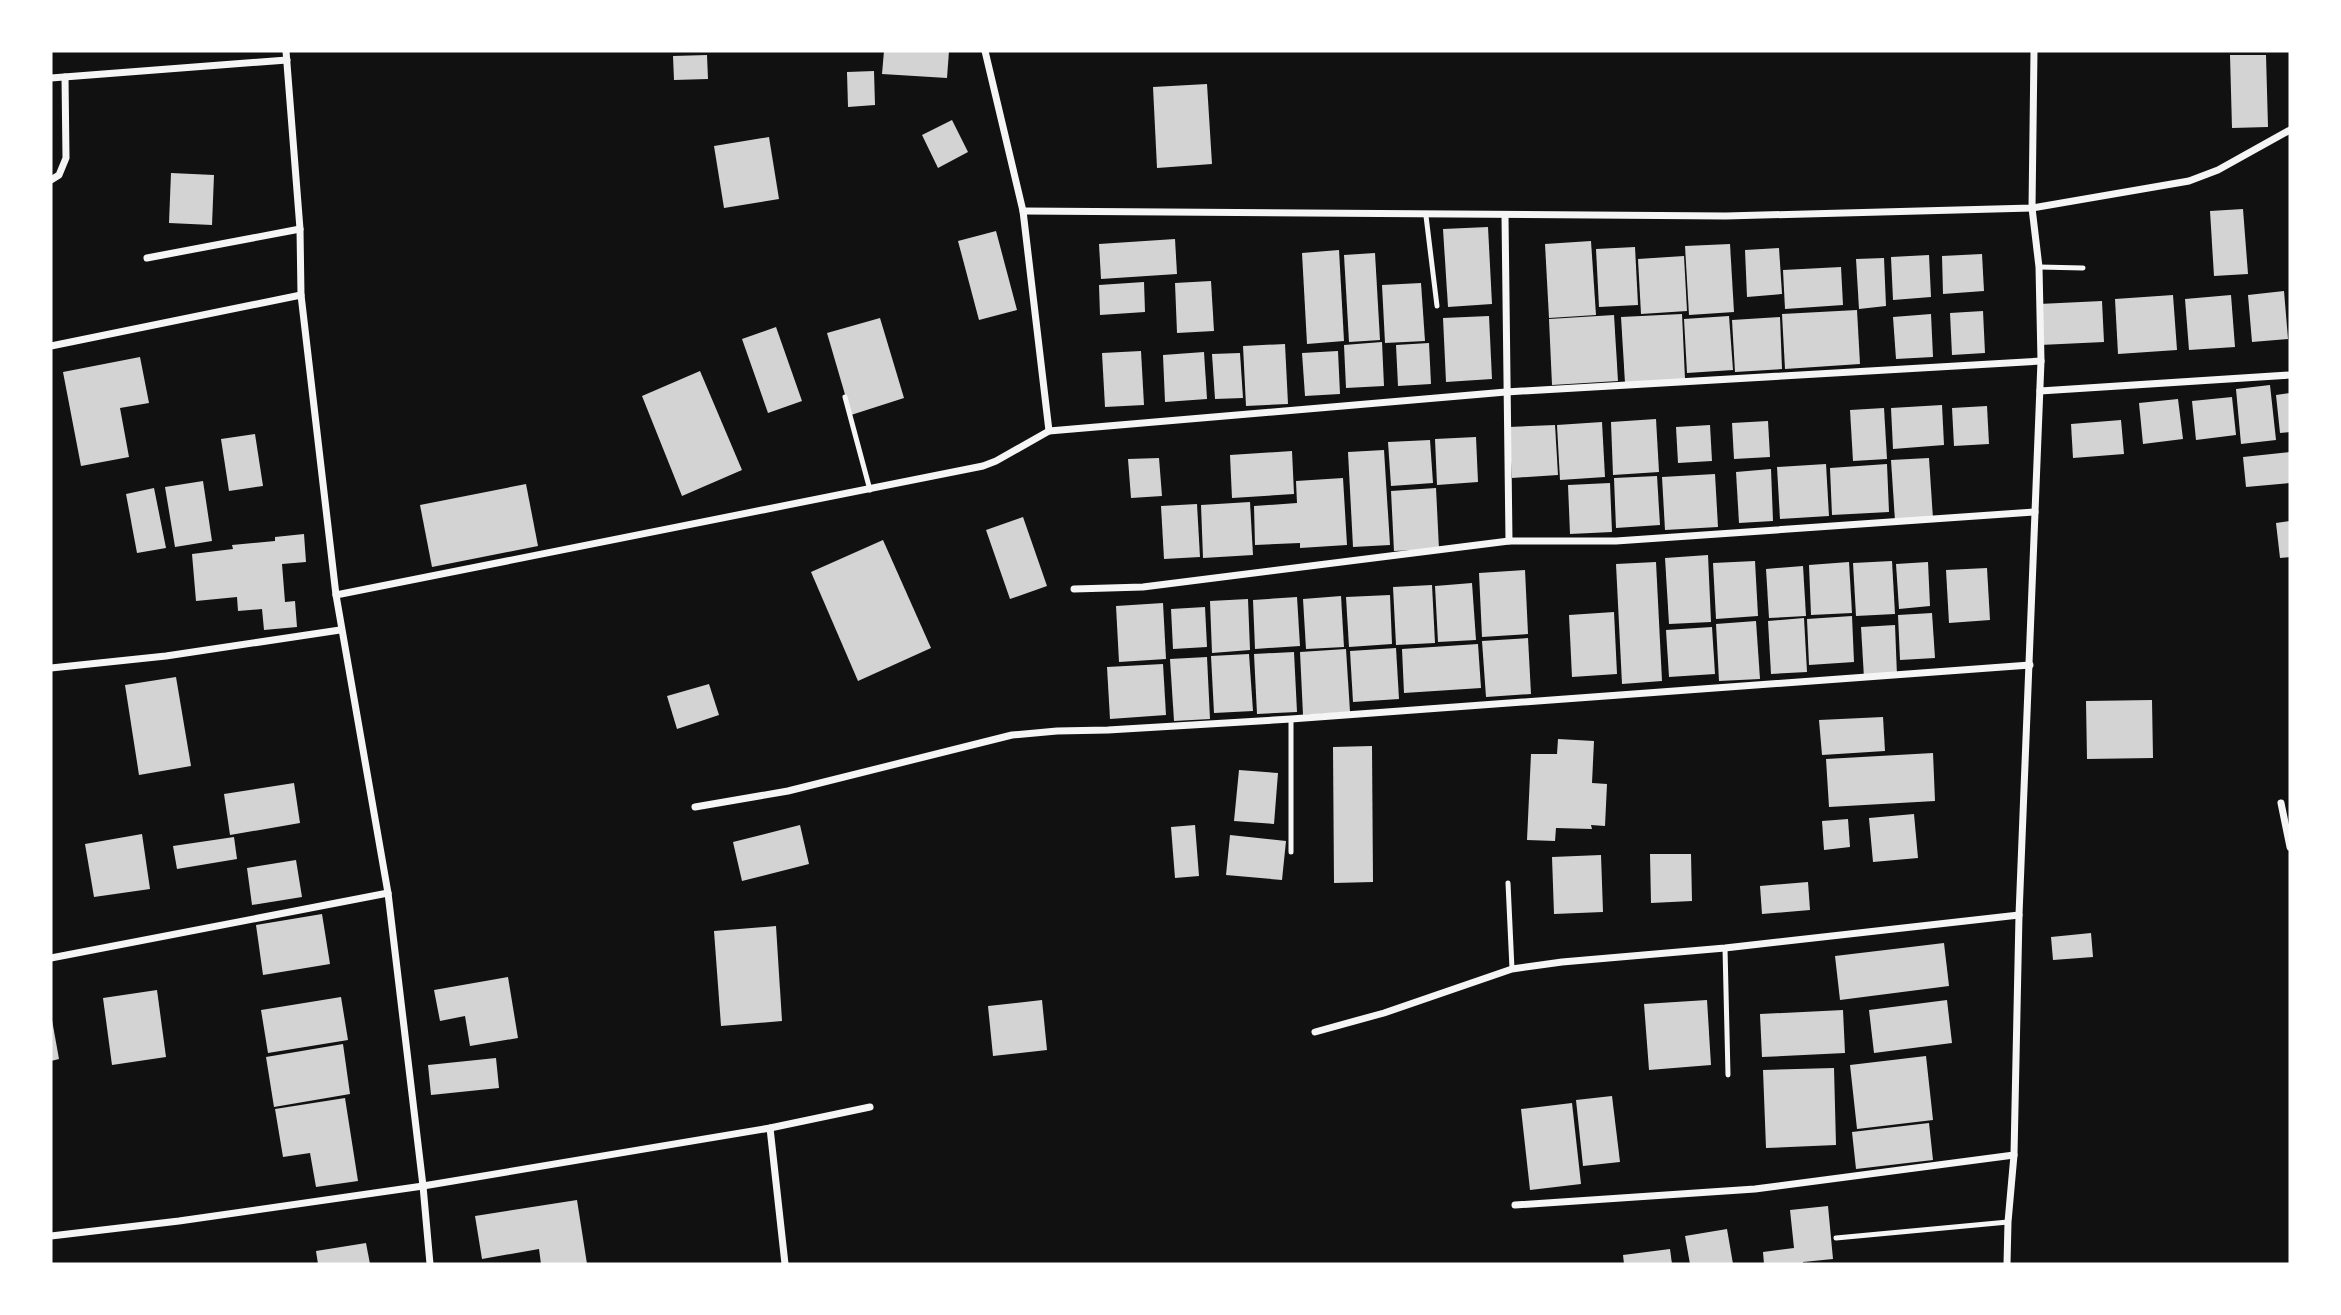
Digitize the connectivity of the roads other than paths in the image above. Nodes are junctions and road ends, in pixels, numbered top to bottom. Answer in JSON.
{"nodes":[{"id":1,"x":985,"y":51,"type":"edge"},
{"id":2,"x":2034,"y":51,"type":"edge"},
{"id":3,"x":287,"y":55,"type":"edge"},
{"id":4,"x":65,"y":77,"type":"junction"},
{"id":5,"x":51,"y":78,"type":"edge"},
{"id":6,"x":2290,"y":130,"type":"edge"},
{"id":7,"x":51,"y":180,"type":"edge"},
{"id":8,"x":2032,"y":208,"type":"junction"},
{"id":9,"x":1023,"y":211,"type":"junction"},
{"id":10,"x":1426,"y":216,"type":"junction"},
{"id":11,"x":1505,"y":216,"type":"junction"},
{"id":12,"x":300,"y":229,"type":"junction"},
{"id":13,"x":147,"y":258,"type":"dead end"},
{"id":14,"x":2039,"y":267,"type":"junction"},
{"id":15,"x":2083,"y":268,"type":"dead end"},
{"id":16,"x":301,"y":295,"type":"junction"},
{"id":17,"x":1437,"y":306,"type":"dead end"},
{"id":18,"x":51,"y":346,"type":"edge"},
{"id":19,"x":2041,"y":360,"type":"junction"},
{"id":20,"x":2290,"y":375,"type":"edge"},
{"id":21,"x":2040,"y":391,"type":"junction"},
{"id":22,"x":1506,"y":392,"type":"junction"},
{"id":23,"x":845,"y":397,"type":"dead end"},
{"id":24,"x":1049,"y":431,"type":"junction"},
{"id":25,"x":870,"y":490,"type":"junction"},
{"id":26,"x":2035,"y":512,"type":"junction"},
{"id":27,"x":1509,"y":541,"type":"junction"},
{"id":28,"x":1074,"y":589,"type":"dead end"},
{"id":29,"x":336,"y":595,"type":"junction"},
{"id":30,"x":340,"y":630,"type":"junction"},
{"id":31,"x":2031,"y":666,"type":"junction"},
{"id":32,"x":51,"y":668,"type":"edge"},
{"id":33,"x":1291,"y":719,"type":"junction"},
{"id":34,"x":2281,"y":803,"type":"dead end"},
{"id":35,"x":695,"y":807,"type":"dead end"},
{"id":36,"x":2290,"y":847,"type":"edge"},
{"id":37,"x":1291,"y":852,"type":"dead end"},
{"id":38,"x":1508,"y":883,"type":"dead end"},
{"id":39,"x":388,"y":893,"type":"junction"},
{"id":40,"x":2020,"y":915,"type":"junction"},
{"id":41,"x":1725,"y":948,"type":"junction"},
{"id":42,"x":51,"y":958,"type":"edge"},
{"id":43,"x":1512,"y":969,"type":"junction"},
{"id":44,"x":1315,"y":1032,"type":"dead end"},
{"id":45,"x":1728,"y":1075,"type":"dead end"},
{"id":46,"x":870,"y":1107,"type":"dead end"},
{"id":47,"x":770,"y":1128,"type":"junction"},
{"id":48,"x":2014,"y":1155,"type":"junction"},
{"id":49,"x":423,"y":1186,"type":"junction"},
{"id":50,"x":1515,"y":1205,"type":"dead end"},
{"id":51,"x":2008,"y":1222,"type":"junction"},
{"id":52,"x":51,"y":1236,"type":"edge"},
{"id":53,"x":1836,"y":1238,"type":"dead end"},
{"id":54,"x":430,"y":1264,"type":"edge"},
{"id":55,"x":785,"y":1264,"type":"edge"},
{"id":56,"x":2007,"y":1264,"type":"edge"}],
"edges":[{"from":1,"to":9,"type":"street"},
{"from":2,"to":8,"type":"street"},
{"from":3,"to":4,"type":"street"},
{"from":3,"to":12,"type":"street"},
{"from":4,"to":5,"type":"street"},
{"from":4,"to":7,"type":"street"},
{"from":6,"to":8,"type":"street"},
{"from":8,"to":11,"type":"street"},
{"from":8,"to":14,"type":"street"},
{"from":9,"to":10,"type":"street"},
{"from":9,"to":24,"type":"street"},
{"from":10,"to":11,"type":"street"},
{"from":10,"to":17,"type":"lane"},
{"from":11,"to":22,"type":"street"},
{"from":12,"to":13,"type":"street"},
{"from":12,"to":16,"type":"street"},
{"from":14,"to":15,"type":"lane"},
{"from":14,"to":19,"type":"street"},
{"from":16,"to":18,"type":"street"},
{"from":16,"to":29,"type":"street"},
{"from":19,"to":21,"type":"street"},
{"from":19,"to":22,"type":"street"},
{"from":20,"to":21,"type":"street"},
{"from":21,"to":26,"type":"street"},
{"from":22,"to":24,"type":"street"},
{"from":22,"to":27,"type":"street"},
{"from":23,"to":25,"type":"lane"},
{"from":24,"to":25,"type":"street"},
{"from":25,"to":29,"type":"street"},
{"from":26,"to":27,"type":"street"},
{"from":26,"to":31,"type":"street"},
{"from":27,"to":28,"type":"street"},
{"from":29,"to":30,"type":"street"},
{"from":30,"to":32,"type":"street"},
{"from":30,"to":39,"type":"street"},
{"from":31,"to":33,"type":"street"},
{"from":31,"to":40,"type":"street"},
{"from":33,"to":35,"type":"street"},
{"from":33,"to":37,"type":"lane"},
{"from":34,"to":36,"type":"street"},
{"from":38,"to":43,"type":"lane"},
{"from":39,"to":42,"type":"street"},
{"from":39,"to":49,"type":"street"},
{"from":40,"to":41,"type":"street"},
{"from":40,"to":48,"type":"street"},
{"from":41,"to":43,"type":"street"},
{"from":41,"to":45,"type":"lane"},
{"from":43,"to":44,"type":"street"},
{"from":46,"to":47,"type":"street"},
{"from":47,"to":49,"type":"street"},
{"from":47,"to":55,"type":"street"},
{"from":48,"to":50,"type":"street"},
{"from":48,"to":51,"type":"street"},
{"from":49,"to":52,"type":"street"},
{"from":49,"to":54,"type":"street"},
{"from":51,"to":53,"type":"lane"},
{"from":51,"to":56,"type":"street"}]}
